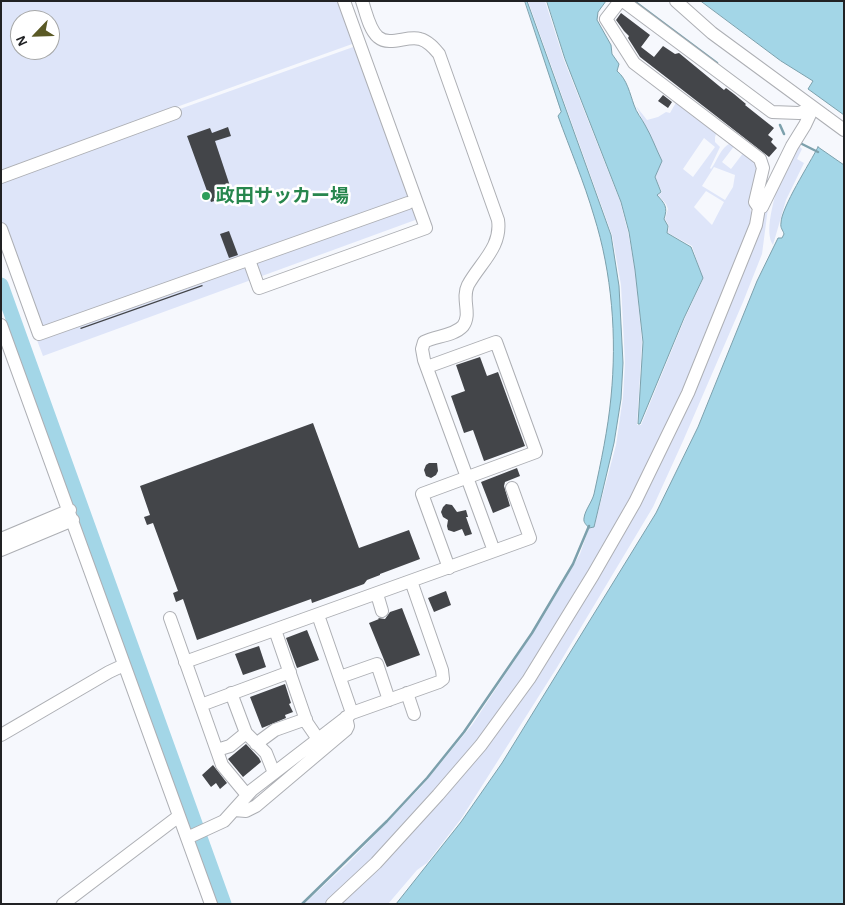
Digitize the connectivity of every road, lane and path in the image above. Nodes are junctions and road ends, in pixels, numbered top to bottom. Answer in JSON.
{"nodes":[{"id":1,"x":344,"y":1,"type":"edge"},
{"id":2,"x":362,"y":1,"type":"edge"},
{"id":3,"x":622,"y":1,"type":"edge"},
{"id":4,"x":676,"y":1,"type":"edge"},
{"id":5,"x":812,"y":108,"type":"junction"},
{"id":6,"x":175,"y":113,"type":"dead end"},
{"id":7,"x":844,"y":130,"type":"edge"},
{"id":8,"x":1,"y":177,"type":"edge"},
{"id":9,"x":408,"y":203,"type":"dead end"},
{"id":10,"x":759,"y":208,"type":"junction"},
{"id":11,"x":1,"y":229,"type":"edge"},
{"id":12,"x":249,"y":260,"type":"junction"},
{"id":13,"x":1,"y":325,"type":"edge"},
{"id":14,"x":427,"y":367,"type":"junction"},
{"id":15,"x":467,"y":477,"type":"junction"},
{"id":16,"x":512,"y":488,"type":"dead end"},
{"id":17,"x":71,"y":515,"type":"junction"},
{"id":18,"x":1,"y":539,"type":"edge"},
{"id":19,"x":1,"y":550,"type":"edge"},
{"id":20,"x":494,"y":551,"type":"junction"},
{"id":21,"x":449,"y":568,"type":"junction"},
{"id":22,"x":411,"y":582,"type":"junction"},
{"id":23,"x":377,"y":594,"type":"junction"},
{"id":24,"x":382,"y":611,"type":"dead end"},
{"id":25,"x":318,"y":615,"type":"junction"},
{"id":26,"x":170,"y":618,"type":"dead end"},
{"id":27,"x":275,"y":630,"type":"junction"},
{"id":28,"x":185,"y":662,"type":"junction"},
{"id":29,"x":124,"y":665,"type":"junction"},
{"id":30,"x":290,"y":672,"type":"junction"},
{"id":31,"x":340,"y":677,"type":"junction"},
{"id":32,"x":231,"y":693,"type":"junction"},
{"id":33,"x":407,"y":694,"type":"junction"},
{"id":34,"x":389,"y":700,"type":"junction"},
{"id":35,"x":201,"y":704,"type":"junction"},
{"id":36,"x":414,"y":714,"type":"dead end"},
{"id":37,"x":350,"y":715,"type":"junction"},
{"id":38,"x":306,"y":719,"type":"junction"},
{"id":39,"x":246,"y":733,"type":"junction"},
{"id":40,"x":1,"y":735,"type":"edge"},
{"id":41,"x":318,"y":739,"type":"junction"},
{"id":42,"x":256,"y":744,"type":"junction"},
{"id":43,"x":217,"y":750,"type":"junction"},
{"id":44,"x":274,"y":773,"type":"junction"},
{"id":45,"x":247,"y":795,"type":"junction"},
{"id":46,"x":234,"y":810,"type":"junction"},
{"id":47,"x":179,"y":816,"type":"junction"},
{"id":48,"x":195,"y":835,"type":"junction"},
{"id":49,"x":63,"y":904,"type":"edge"},
{"id":50,"x":211,"y":904,"type":"edge"},
{"id":51,"x":332,"y":904,"type":"edge"}],
"edges":[{"from":1,"to":12,"type":"street"},
{"from":2,"to":14,"type":"street"},
{"from":3,"to":5,"type":"street"},
{"from":3,"to":10,"type":"street"},
{"from":4,"to":5,"type":"street"},
{"from":5,"to":7,"type":"street"},
{"from":5,"to":10,"type":"street"},
{"from":6,"to":8,"type":"street"},
{"from":9,"to":12,"type":"street"},
{"from":10,"to":51,"type":"street"},
{"from":11,"to":12,"type":"street"},
{"from":13,"to":17,"type":"street"},
{"from":14,"to":15,"type":"street"},
{"from":14,"to":15,"type":"street"},
{"from":15,"to":20,"type":"street"},
{"from":15,"to":21,"type":"street"},
{"from":16,"to":20,"type":"street"},
{"from":17,"to":18,"type":"street"},
{"from":17,"to":19,"type":"street"},
{"from":17,"to":29,"type":"street"},
{"from":20,"to":21,"type":"street"},
{"from":21,"to":22,"type":"street"},
{"from":22,"to":23,"type":"street"},
{"from":22,"to":33,"type":"street"},
{"from":23,"to":24,"type":"street"},
{"from":23,"to":25,"type":"street"},
{"from":25,"to":27,"type":"street"},
{"from":25,"to":31,"type":"street"},
{"from":26,"to":28,"type":"street"},
{"from":27,"to":28,"type":"street"},
{"from":27,"to":30,"type":"street"},
{"from":28,"to":35,"type":"street"},
{"from":29,"to":40,"type":"street"},
{"from":29,"to":47,"type":"street"},
{"from":30,"to":32,"type":"street"},
{"from":30,"to":38,"type":"street"},
{"from":31,"to":34,"type":"street"},
{"from":31,"to":37,"type":"street"},
{"from":32,"to":35,"type":"street"},
{"from":32,"to":39,"type":"street"},
{"from":33,"to":34,"type":"street"},
{"from":33,"to":36,"type":"street"},
{"from":34,"to":37,"type":"street"},
{"from":35,"to":43,"type":"street"},
{"from":37,"to":41,"type":"street"},
{"from":37,"to":46,"type":"street"},
{"from":38,"to":41,"type":"street"},
{"from":38,"to":42,"type":"street"},
{"from":39,"to":42,"type":"street"},
{"from":39,"to":43,"type":"street"},
{"from":41,"to":44,"type":"street"},
{"from":42,"to":44,"type":"street"},
{"from":43,"to":45,"type":"street"},
{"from":44,"to":45,"type":"street"},
{"from":45,"to":46,"type":"street"},
{"from":46,"to":48,"type":"street"},
{"from":47,"to":48,"type":"street"},
{"from":47,"to":49,"type":"street"},
{"from":48,"to":50,"type":"street"}]}
